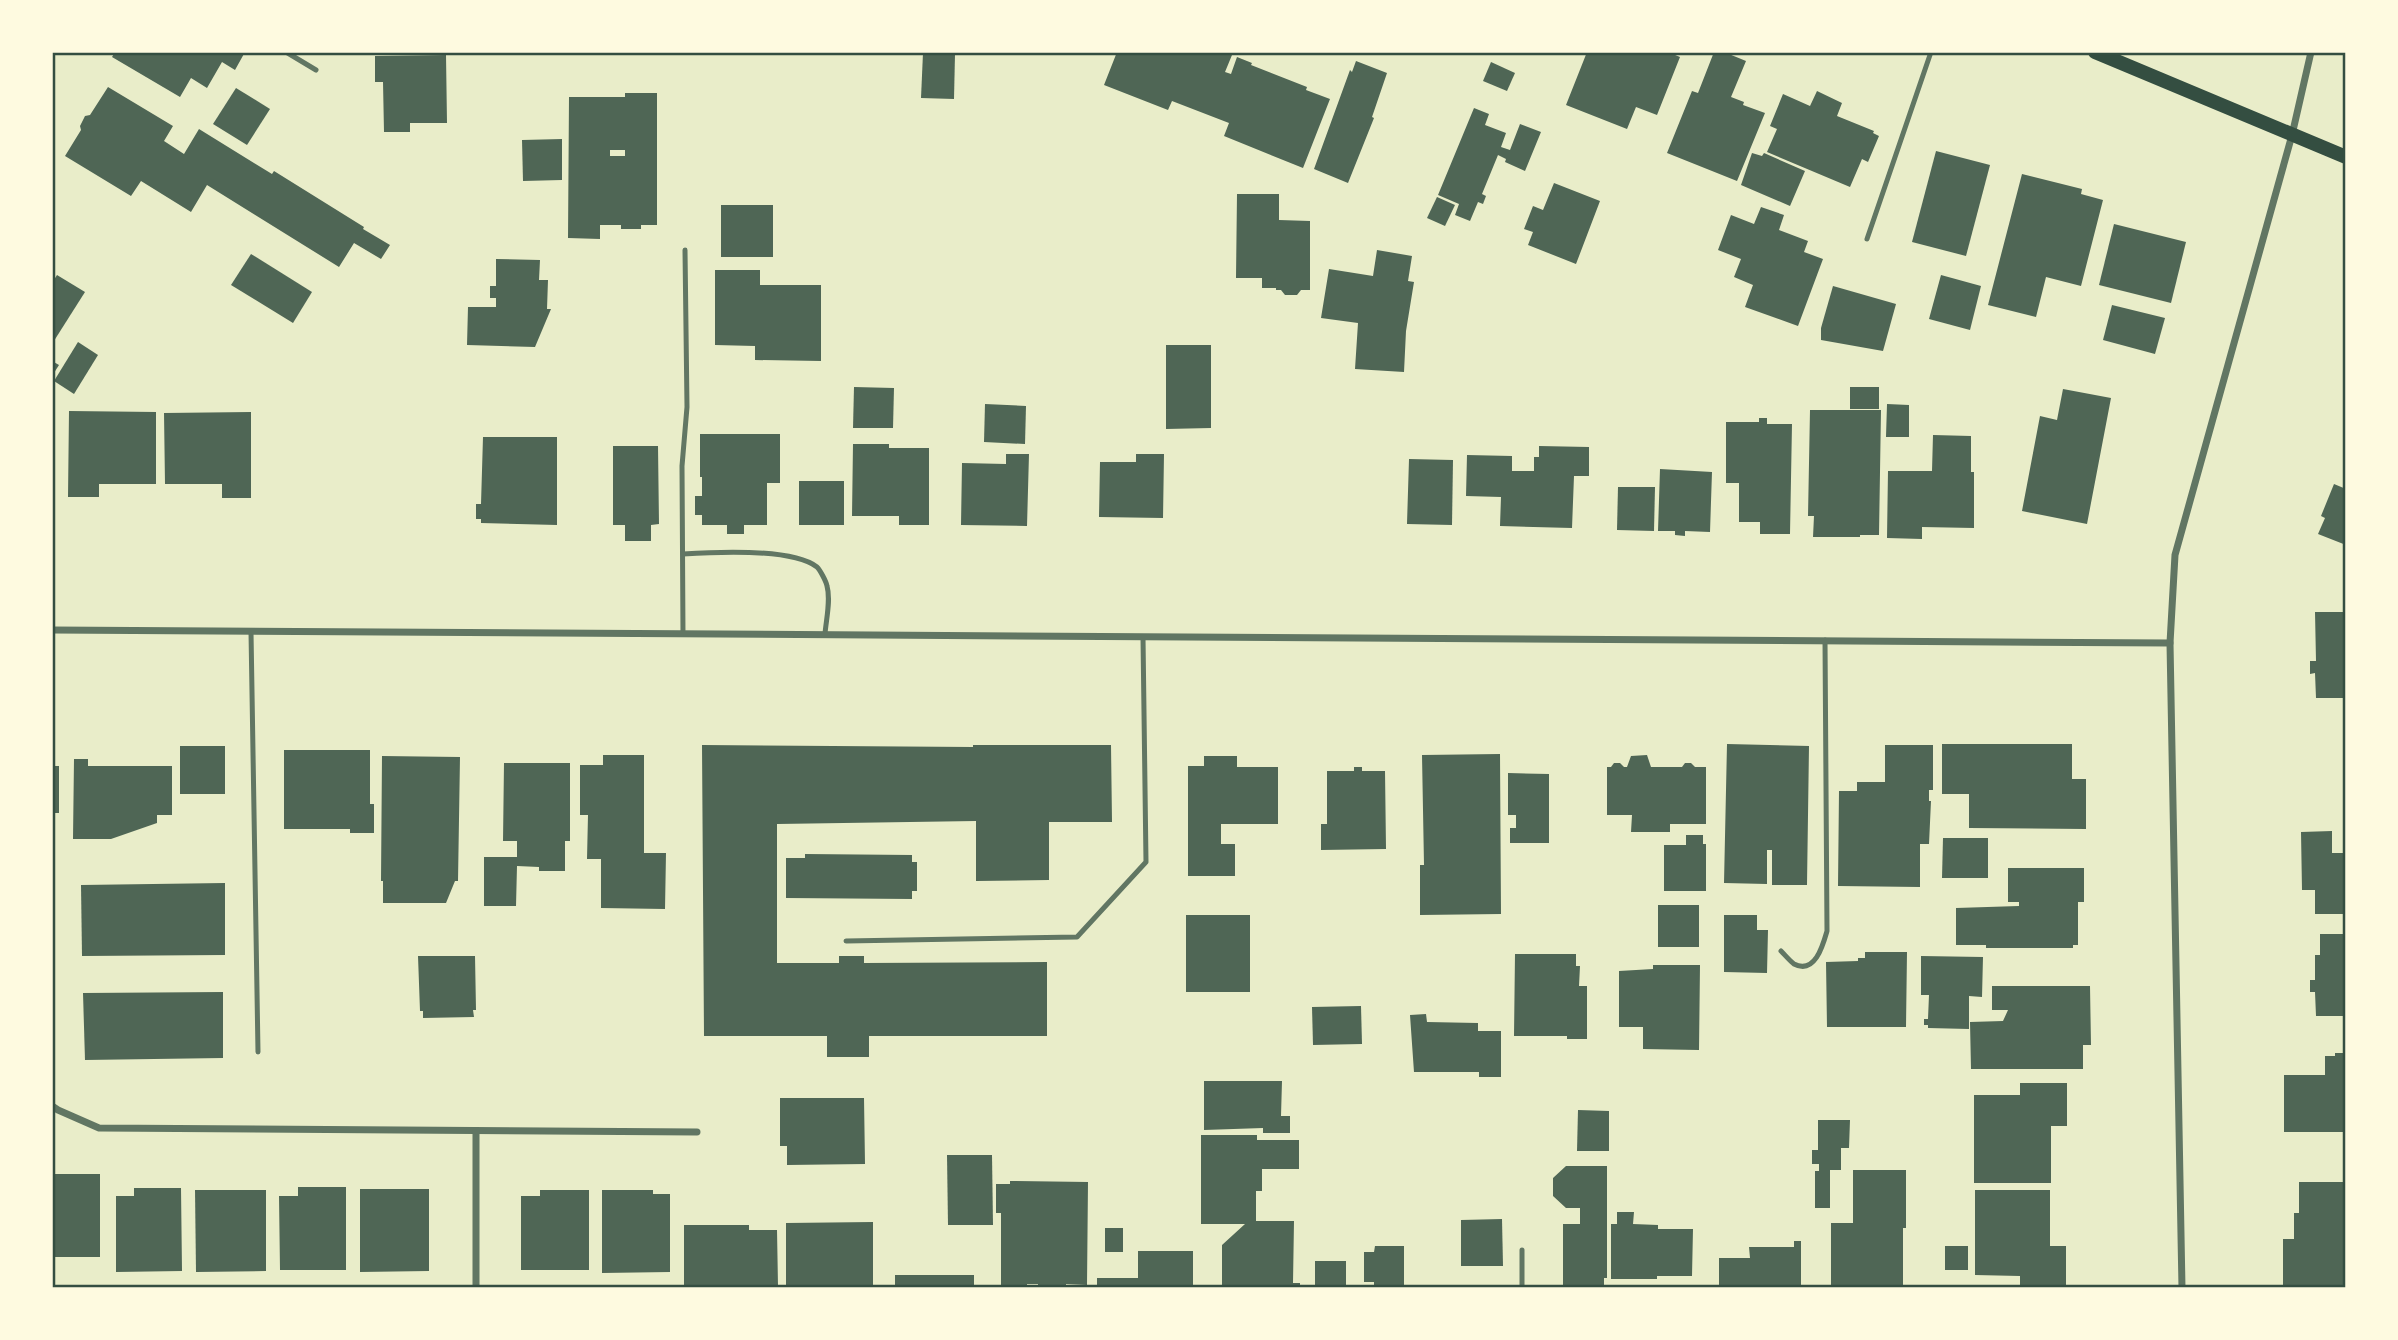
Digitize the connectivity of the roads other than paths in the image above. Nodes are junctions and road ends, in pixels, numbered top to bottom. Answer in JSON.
{"nodes":[{"id":1,"x":286,"y":52,"type":"edge"},
{"id":2,"x":1931,"y":52,"type":"edge"},
{"id":3,"x":2095,"y":52,"type":"edge"},
{"id":4,"x":2311,"y":52,"type":"edge"},
{"id":5,"x":316,"y":70,"type":"dead end"},
{"id":6,"x":2292,"y":135,"type":"junction"},
{"id":7,"x":2346,"y":157,"type":"edge"},
{"id":8,"x":1867,"y":239,"type":"dead end"},
{"id":9,"x":685,"y":250,"type":"dead end"},
{"id":10,"x":683,"y":554,"type":"junction"},
{"id":11,"x":52,"y":630,"type":"edge"},
{"id":12,"x":251,"y":632,"type":"junction"},
{"id":13,"x":683,"y":634,"type":"junction"},
{"id":14,"x":825,"y":635,"type":"junction"},
{"id":15,"x":1143,"y":637,"type":"junction"},
{"id":16,"x":1825,"y":640,"type":"junction"},
{"id":17,"x":2170,"y":643,"type":"junction"},
{"id":18,"x":846,"y":941,"type":"dead end"},
{"id":19,"x":1781,"y":951,"type":"dead end"},
{"id":20,"x":258,"y":1052,"type":"dead end"},
{"id":21,"x":52,"y":1105,"type":"edge"},
{"id":22,"x":476,"y":1130,"type":"junction"},
{"id":23,"x":697,"y":1132,"type":"dead end"},
{"id":24,"x":1522,"y":1250,"type":"dead end"},
{"id":25,"x":477,"y":1287,"type":"edge"},
{"id":26,"x":1522,"y":1287,"type":"edge"},
{"id":27,"x":2182,"y":1287,"type":"edge"}],
"edges":[{"from":1,"to":5,"type":"lane"},
{"from":2,"to":8,"type":"lane"},
{"from":3,"to":6,"type":"main road"},
{"from":4,"to":6,"type":"street"},
{"from":6,"to":7,"type":"main road"},
{"from":6,"to":17,"type":"street"},
{"from":9,"to":10,"type":"lane"},
{"from":10,"to":13,"type":"lane"},
{"from":10,"to":14,"type":"lane"},
{"from":11,"to":12,"type":"street"},
{"from":12,"to":13,"type":"street"},
{"from":12,"to":20,"type":"lane"},
{"from":13,"to":14,"type":"street"},
{"from":14,"to":15,"type":"street"},
{"from":15,"to":16,"type":"street"},
{"from":15,"to":18,"type":"lane"},
{"from":16,"to":17,"type":"street"},
{"from":16,"to":19,"type":"lane"},
{"from":17,"to":27,"type":"street"},
{"from":21,"to":22,"type":"street"},
{"from":22,"to":23,"type":"street"},
{"from":22,"to":25,"type":"street"},
{"from":24,"to":26,"type":"lane"}]}
